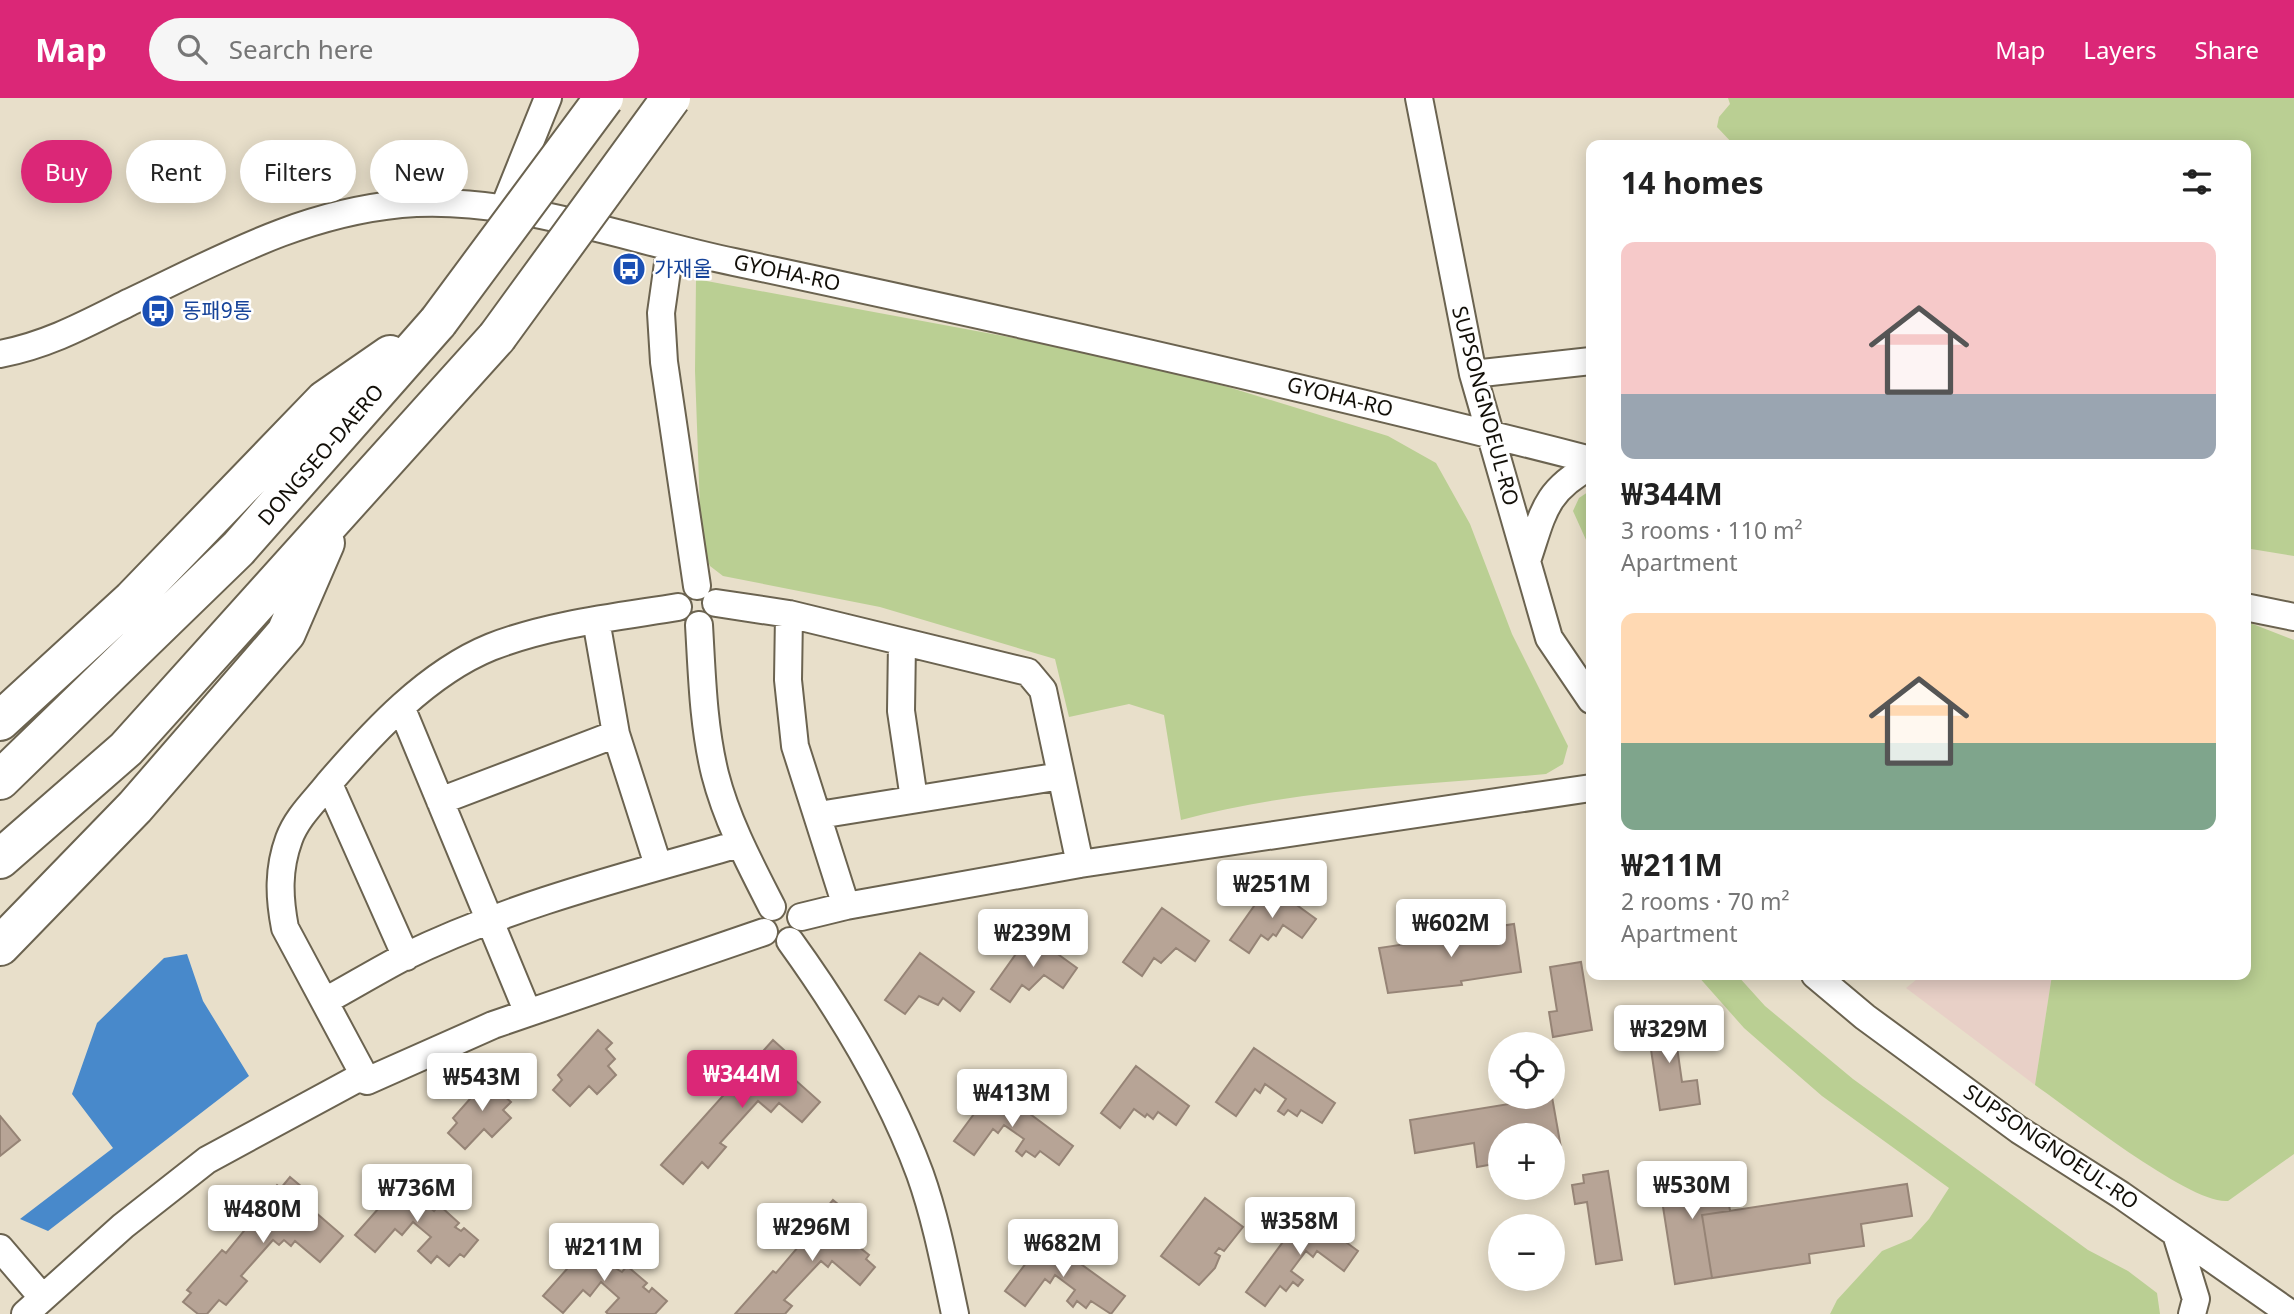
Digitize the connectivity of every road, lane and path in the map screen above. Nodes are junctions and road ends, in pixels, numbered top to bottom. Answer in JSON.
{"nodes":[{"id":1,"x":548,"y":98,"type":"edge"},
{"id":2,"x":604,"y":98,"type":"edge"},
{"id":3,"x":671,"y":98,"type":"edge"},
{"id":4,"x":1419,"y":98,"type":"edge"},
{"id":5,"x":504,"y":206,"type":"junction"},
{"id":6,"x":670,"y":248,"type":"junction"},
{"id":7,"x":438,"y":322,"type":"junction"},
{"id":8,"x":0,"y":354,"type":"edge"},
{"id":9,"x":1586,"y":362,"type":"edge"},
{"id":10,"x":1473,"y":374,"type":"junction"},
{"id":11,"x":1492,"y":434,"type":"junction"},
{"id":12,"x":1586,"y":459,"type":"edge"},
{"id":13,"x":1586,"y":469,"type":"edge"},
{"id":14,"x":338,"y":513,"type":"junction"},
{"id":15,"x":1527,"y":561,"type":"junction"},
{"id":16,"x":696,"y":586,"type":"junction"},
{"id":17,"x":716,"y":603,"type":"junction"},
{"id":18,"x":678,"y":607,"type":"junction"},
{"id":19,"x":2251,"y":608,"type":"edge"},
{"id":20,"x":789,"y":614,"type":"junction"},
{"id":21,"x":2294,"y":617,"type":"edge"},
{"id":22,"x":596,"y":620,"type":"junction"},
{"id":23,"x":699,"y":625,"type":"junction"},
{"id":24,"x":902,"y":643,"type":"junction"},
{"id":25,"x":1586,"y":693,"type":"edge"},
{"id":26,"x":402,"y":709,"type":"junction"},
{"id":27,"x":9,"y":711,"type":"edge"},
{"id":28,"x":616,"y":734,"type":"junction"},
{"id":29,"x":1061,"y":776,"type":"junction"},
{"id":30,"x":0,"y":780,"type":"edge"},
{"id":31,"x":329,"y":784,"type":"junction"},
{"id":32,"x":1586,"y":789,"type":"edge"},
{"id":33,"x":915,"y":799,"type":"junction"},
{"id":34,"x":440,"y":801,"type":"junction"},
{"id":35,"x":819,"y":815,"type":"junction"},
{"id":36,"x":739,"y":844,"type":"junction"},
{"id":37,"x":0,"y":859,"type":"edge"},
{"id":38,"x":1080,"y":864,"type":"junction"},
{"id":39,"x":658,"y":865,"type":"junction"},
{"id":40,"x":846,"y":906,"type":"junction"},
{"id":41,"x":801,"y":918,"type":"junction"},
{"id":42,"x":768,"y":919,"type":"junction"},
{"id":43,"x":491,"y":922,"type":"junction"},
{"id":44,"x":790,"y":942,"type":"junction"},
{"id":45,"x":0,"y":946,"type":"edge"},
{"id":46,"x":406,"y":957,"type":"junction"},
{"id":47,"x":1821,"y":980,"type":"edge"},
{"id":48,"x":325,"y":1001,"type":"junction"},
{"id":49,"x":528,"y":1013,"type":"junction"},
{"id":50,"x":364,"y":1075,"type":"junction"},
{"id":51,"x":2176,"y":1234,"type":"junction"},
{"id":52,"x":0,"y":1248,"type":"edge"},
{"id":53,"x":33,"y":1305,"type":"edge"},
{"id":54,"x":955,"y":1314,"type":"edge"},
{"id":55,"x":2192,"y":1314,"type":"edge"},
{"id":56,"x":2291,"y":1314,"type":"edge"}],
"edges":[{"from":1,"to":5,"type":"street"},
{"from":2,"to":7,"type":"highway","name":"DONGSEO-DAERO","bridge":true},
{"from":3,"to":14,"type":"highway","bridge":true},
{"from":4,"to":10,"type":"street","name":"SUPSONGNOEUL-RO"},
{"from":5,"to":6,"type":"street","name":"GYOHA-RO"},
{"from":5,"to":8,"type":"street","name":"GYOHA-RO"},
{"from":6,"to":11,"type":"street","name":"GYOHA-RO"},
{"from":6,"to":16,"type":"street"},
{"from":7,"to":27,"type":"highway"},
{"from":7,"to":30,"type":"highway","name":"DONGSEO-DAERO"},
{"from":9,"to":10,"type":"street"},
{"from":10,"to":11,"type":"street","name":"SUPSONGNOEUL-RO"},
{"from":11,"to":12,"type":"street","name":"GYOHA-RO"},
{"from":11,"to":15,"type":"street","name":"SUPSONGNOEUL-RO"},
{"from":13,"to":15,"type":"street"},
{"from":14,"to":37,"type":"highway"},
{"from":14,"to":45,"type":"highway"},
{"from":15,"to":25,"type":"street","name":"SUPSONGNOEUL-RO"},
{"from":16,"to":17,"type":"street"},
{"from":16,"to":18,"type":"street"},
{"from":17,"to":20,"type":"street"},
{"from":17,"to":23,"type":"street"},
{"from":18,"to":22,"type":"street"},
{"from":18,"to":23,"type":"street"},
{"from":19,"to":21,"type":"street"},
{"from":20,"to":24,"type":"street"},
{"from":20,"to":35,"type":"street"},
{"from":22,"to":26,"type":"street"},
{"from":22,"to":28,"type":"street"},
{"from":23,"to":36,"type":"street"},
{"from":24,"to":29,"type":"street"},
{"from":24,"to":33,"type":"street"},
{"from":26,"to":31,"type":"street"},
{"from":26,"to":34,"type":"street"},
{"from":28,"to":34,"type":"street"},
{"from":28,"to":39,"type":"street"},
{"from":29,"to":33,"type":"street"},
{"from":29,"to":38,"type":"street"},
{"from":31,"to":46,"type":"street"},
{"from":31,"to":48,"type":"street"},
{"from":32,"to":38,"type":"street"},
{"from":33,"to":35,"type":"street"},
{"from":34,"to":43,"type":"street"},
{"from":35,"to":40,"type":"street"},
{"from":36,"to":39,"type":"street"},
{"from":36,"to":42,"type":"street"},
{"from":38,"to":40,"type":"street"},
{"from":39,"to":43,"type":"street"},
{"from":40,"to":41,"type":"street"},
{"from":41,"to":42,"type":"street"},
{"from":41,"to":44,"type":"street"},
{"from":42,"to":44,"type":"street"},
{"from":42,"to":49,"type":"street"},
{"from":43,"to":46,"type":"street"},
{"from":43,"to":49,"type":"street"},
{"from":44,"to":54,"type":"street"},
{"from":46,"to":48,"type":"street"},
{"from":47,"to":51,"type":"street","name":"SUPSONGNOEUL-RO"},
{"from":48,"to":50,"type":"street"},
{"from":49,"to":50,"type":"street"},
{"from":50,"to":53,"type":"street"},
{"from":51,"to":55,"type":"street"},
{"from":51,"to":56,"type":"street","name":"SUPSONGNOEUL-RO"},
{"from":52,"to":53,"type":"street"}]}
